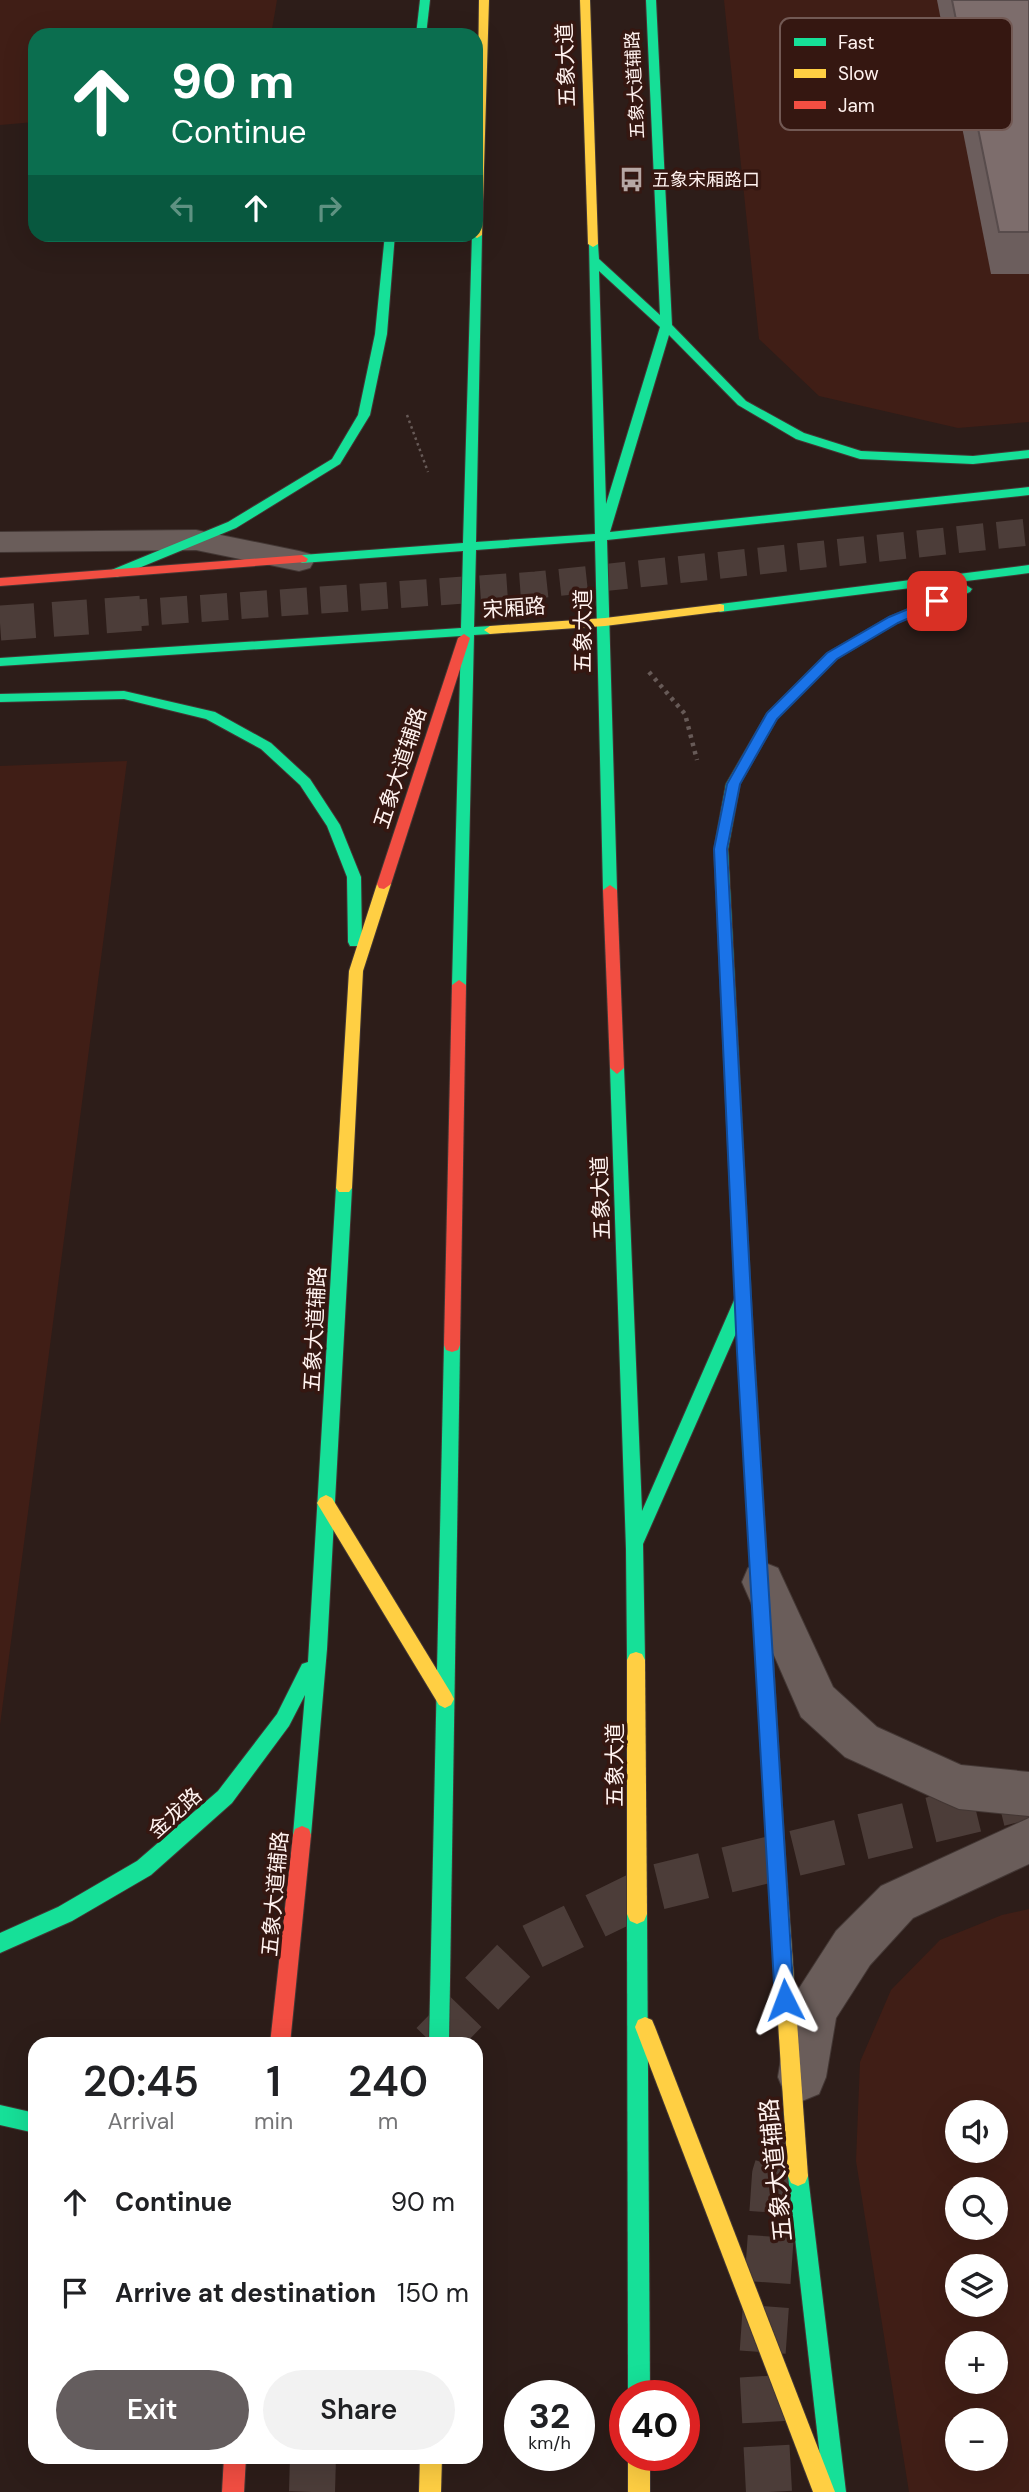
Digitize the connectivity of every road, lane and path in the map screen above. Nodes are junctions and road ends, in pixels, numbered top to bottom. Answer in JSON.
{"nodes":[{"id":1,"x":425,"y":0,"type":"edge"},
{"id":2,"x":484,"y":0,"type":"edge"},
{"id":3,"x":585,"y":0,"type":"edge"},
{"id":4,"x":651,"y":0,"type":"edge"},
{"id":5,"x":422,"y":28,"type":"edge"},
{"id":6,"x":482,"y":28,"type":"edge"},
{"id":7,"x":389,"y":242,"type":"edge"},
{"id":8,"x":475,"y":242,"type":"edge"},
{"id":9,"x":593,"y":260,"type":"junction"},
{"id":10,"x":666,"y":326,"type":"junction"},
{"id":11,"x":405,"y":410,"type":"dead end"},
{"id":12,"x":1029,"y":454,"type":"edge"},
{"id":13,"x":433,"y":482,"type":"dead end"},
{"id":14,"x":1029,"y":491,"type":"edge"},
{"id":15,"x":602,"y":537,"type":"junction"},
{"id":16,"x":196,"y":540,"type":"junction"},
{"id":17,"x":0,"y":542,"type":"edge"},
{"id":18,"x":469,"y":549,"type":"junction"},
{"id":19,"x":299,"y":561,"type":"junction"},
{"id":20,"x":1029,"y":569,"type":"edge"},
{"id":21,"x":1005,"y":572,"type":"junction"},
{"id":22,"x":113,"y":574,"type":"junction"},
{"id":23,"x":0,"y":582,"type":"edge"},
{"id":24,"x":605,"y":622,"type":"junction"},
{"id":25,"x":466,"y":633,"type":"junction"},
{"id":26,"x":0,"y":662,"type":"edge"},
{"id":27,"x":0,"y":698,"type":"edge"},
{"id":28,"x":698,"y":763,"type":"dead end"},
{"id":29,"x":356,"y":971,"type":"junction"},
{"id":30,"x":743,"y":1298,"type":"junction"},
{"id":31,"x":326,"y":1503,"type":"junction"},
{"id":32,"x":635,"y":1549,"type":"junction"},
{"id":33,"x":758,"y":1571,"type":"junction"},
{"id":34,"x":318,"y":1649,"type":"junction"},
{"id":35,"x":445,"y":1699,"type":"junction"},
{"id":36,"x":1029,"y":1794,"type":"edge"},
{"id":37,"x":1029,"y":1841,"type":"edge"},
{"id":38,"x":0,"y":1943,"type":"edge"},
{"id":39,"x":637,"y":2006,"type":"junction"},
{"id":40,"x":281,"y":2037,"type":"edge"},
{"id":41,"x":439,"y":2037,"type":"edge"},
{"id":42,"x":0,"y":2115,"type":"edge"},
{"id":43,"x":28,"y":2121,"type":"edge"},
{"id":44,"x":793,"y":2138,"type":"junction"},
{"id":45,"x":639,"y":2380,"type":"edge"},
{"id":46,"x":235,"y":2464,"type":"edge"},
{"id":47,"x":431,"y":2464,"type":"edge"},
{"id":48,"x":639,"y":2471,"type":"edge"},
{"id":49,"x":233,"y":2492,"type":"edge"},
{"id":50,"x":430,"y":2492,"type":"edge"},
{"id":51,"x":639,"y":2492,"type":"edge"},
{"id":52,"x":824,"y":2492,"type":"edge"},
{"id":53,"x":835,"y":2492,"type":"edge"}],
"edges":[{"from":1,"to":5,"type":"main road"},
{"from":2,"to":6,"type":"main road"},
{"from":3,"to":9,"type":"main road","name":"五象大道"},
{"from":4,"to":10,"type":"main road","name":"五象大道辅路"},
{"from":7,"to":16,"type":"main road"},
{"from":8,"to":18,"type":"main road"},
{"from":9,"to":10,"type":"main road"},
{"from":9,"to":15,"type":"main road","name":"五象大道"},
{"from":10,"to":12,"type":"main road"},
{"from":10,"to":15,"type":"main road","name":"五象大道辅路"},
{"from":11,"to":13,"type":"path"},
{"from":14,"to":15,"type":"main road"},
{"from":15,"to":18,"type":"main road"},
{"from":15,"to":24,"type":"main road","name":"五象大道"},
{"from":16,"to":17,"type":"street"},
{"from":16,"to":19,"type":"street"},
{"from":16,"to":22,"type":"main road"},
{"from":18,"to":19,"type":"main road"},
{"from":18,"to":25,"type":"main road"},
{"from":19,"to":22,"type":"main road"},
{"from":20,"to":21,"type":"main road","name":"宋厢路"},
{"from":21,"to":24,"type":"main road","name":"宋厢路"},
{"from":21,"to":30,"type":"main road","name":"五象大道辅路"},
{"from":22,"to":23,"type":"main road"},
{"from":24,"to":25,"type":"main road","name":"宋厢路"},
{"from":24,"to":28,"type":"path"},
{"from":24,"to":32,"type":"main road","name":"五象大道"},
{"from":25,"to":26,"type":"main road","name":"宋厢路"},
{"from":25,"to":29,"type":"main road","name":"五象大道辅路"},
{"from":25,"to":35,"type":"main road"},
{"from":27,"to":29,"type":"main road"},
{"from":29,"to":31,"type":"main road","name":"五象大道辅路"},
{"from":30,"to":32,"type":"main road"},
{"from":30,"to":33,"type":"main road","name":"五象大道辅路"},
{"from":31,"to":34,"type":"main road","name":"五象大道辅路"},
{"from":31,"to":35,"type":"main road"},
{"from":32,"to":39,"type":"main road","name":"五象大道"},
{"from":33,"to":36,"type":"street"},
{"from":33,"to":44,"type":"main road","name":"五象大道辅路"},
{"from":34,"to":38,"type":"main road","name":"金龙路"},
{"from":34,"to":40,"type":"main road","name":"五象大道辅路"},
{"from":35,"to":41,"type":"main road"},
{"from":37,"to":44,"type":"street"},
{"from":39,"to":45,"type":"main road","name":"五象大道"},
{"from":39,"to":52,"type":"main road"},
{"from":42,"to":43,"type":"main road"},
{"from":44,"to":53,"type":"main road","name":"五象大道辅路"},
{"from":46,"to":49,"type":"main road"},
{"from":47,"to":50,"type":"main road"},
{"from":48,"to":51,"type":"main road"}]}
